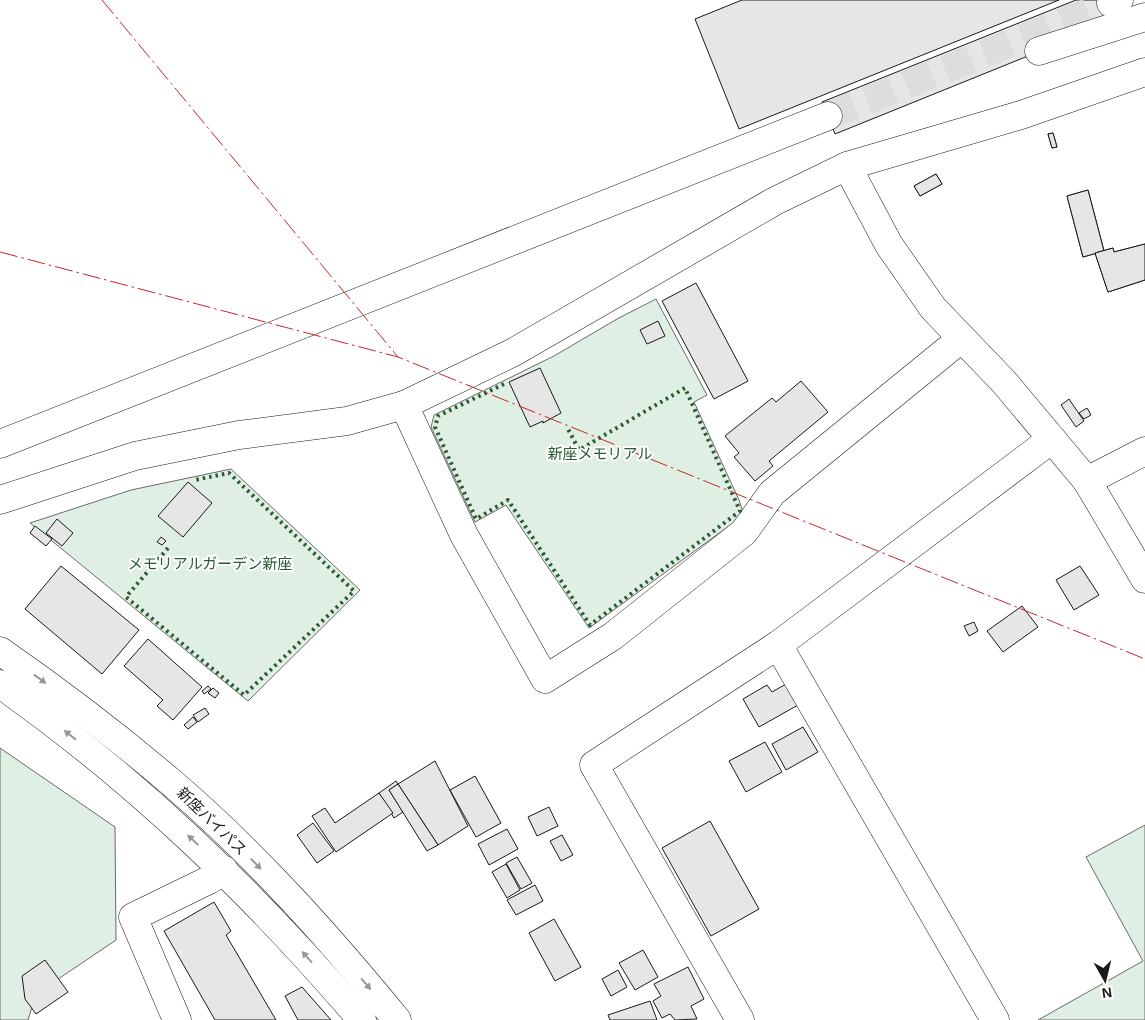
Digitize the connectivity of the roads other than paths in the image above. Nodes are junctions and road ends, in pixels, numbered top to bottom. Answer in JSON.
{"nodes":[{"id":1,"x":1145,"y":17,"type":"edge"},
{"id":2,"x":1039,"y":52,"type":"dead end"},
{"id":3,"x":1145,"y":72,"type":"edge"},
{"id":4,"x":828,"y":116,"type":"tunnel mouth"},
{"id":5,"x":847,"y":166,"type":"junction"},
{"id":6,"x":961,"y":339,"type":"junction"},
{"id":7,"x":404,"y":405,"type":"junction"},
{"id":8,"x":1052,"y":438,"type":"junction"},
{"id":9,"x":0,"y":444,"type":"edge"},
{"id":10,"x":1145,"y":451,"type":"edge"},
{"id":11,"x":1087,"y":481,"type":"junction"},
{"id":12,"x":0,"y":500,"type":"edge"},
{"id":13,"x":1145,"y":579,"type":"edge"},
{"id":14,"x":778,"y":645,"type":"junction"},
{"id":15,"x":0,"y":651,"type":"edge"},
{"id":16,"x":0,"y":684,"type":"edge"},
{"id":17,"x":224,"y":870,"type":"junction"},
{"id":18,"x":177,"y":1020,"type":"edge"},
{"id":19,"x":362,"y":1020,"type":"edge"},
{"id":20,"x":396,"y":1020,"type":"edge"},
{"id":21,"x":740,"y":1020,"type":"edge"},
{"id":22,"x":995,"y":1020,"type":"edge"}],
"edges":[{"from":1,"to":2,"type":"main road"},
{"from":3,"to":5,"type":"main road"},
{"from":4,"to":9,"type":"main road"},
{"from":5,"to":6,"type":"main road"},
{"from":5,"to":7,"type":"main road"},
{"from":6,"to":7,"type":"main road"},
{"from":6,"to":8,"type":"main road"},
{"from":7,"to":12,"type":"main road"},
{"from":8,"to":11,"type":"main road"},
{"from":8,"to":14,"type":"main road"},
{"from":10,"to":11,"type":"main road"},
{"from":11,"to":13,"type":"main road"},
{"from":14,"to":21,"type":"main road"},
{"from":14,"to":22,"type":"main road"},
{"from":15,"to":20,"type":"main road","name":"新座バイパス","one_way":true},
{"from":17,"to":16,"type":"main road","name":"新座バイパス","one_way":true},
{"from":17,"to":18,"type":"main road"},
{"from":19,"to":17,"type":"main road","name":"新座バイパス","one_way":true}]}
